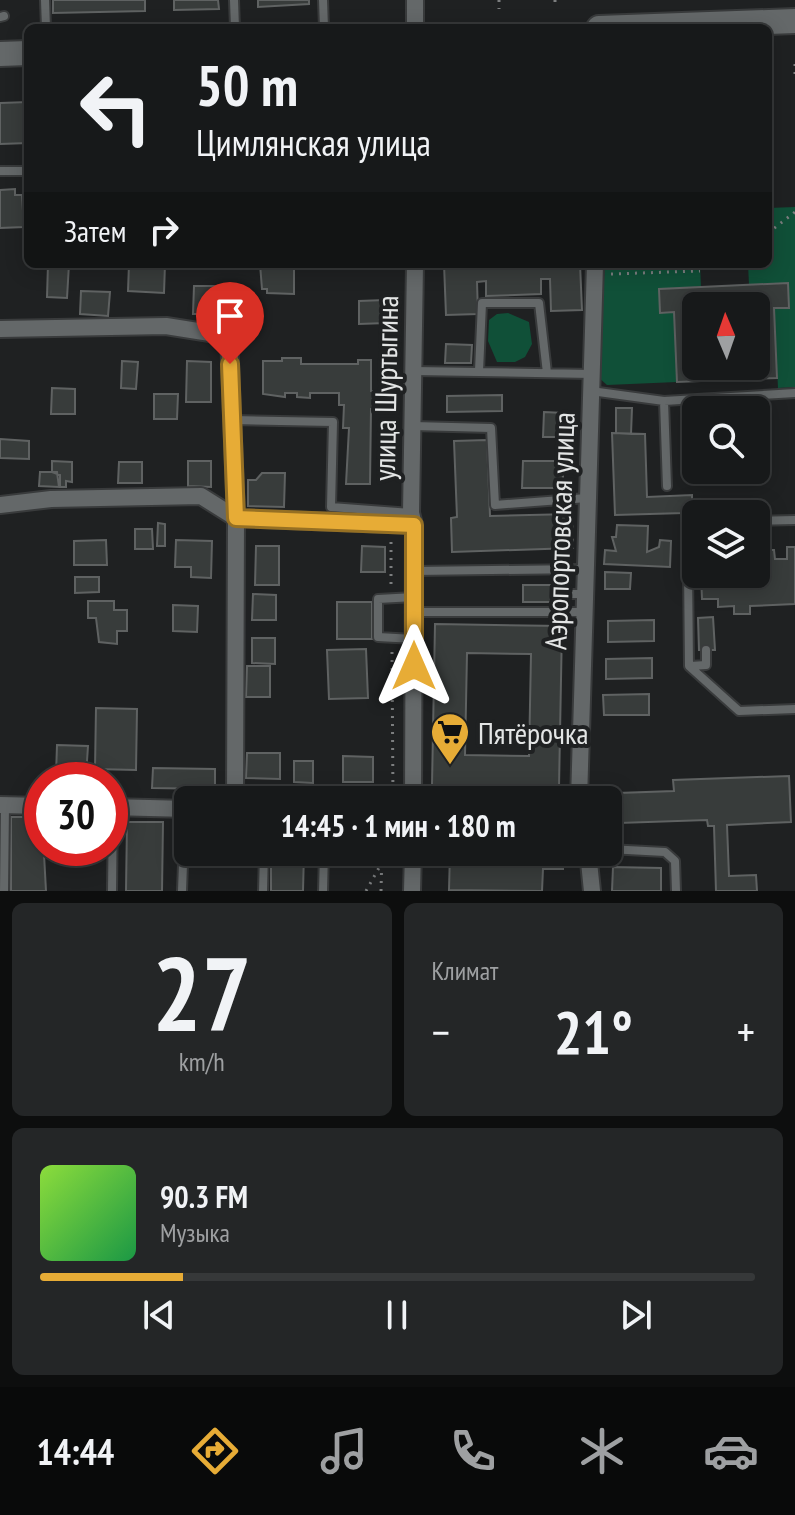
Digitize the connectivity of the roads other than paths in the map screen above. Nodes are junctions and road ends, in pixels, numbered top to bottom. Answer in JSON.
{"nodes":[{"id":1,"x":45,"y":0,"type":"edge"},
{"id":2,"x":234,"y":0,"type":"edge"},
{"id":3,"x":323,"y":0,"type":"edge"},
{"id":4,"x":415,"y":0,"type":"edge"},
{"id":5,"x":795,"y":21,"type":"edge"},
{"id":6,"x":46,"y":24,"type":"edge"},
{"id":7,"x":235,"y":24,"type":"edge"},
{"id":8,"x":324,"y":24,"type":"edge"},
{"id":9,"x":415,"y":24,"type":"edge"},
{"id":10,"x":711,"y":24,"type":"edge"},
{"id":11,"x":24,"y":53,"type":"edge"},
{"id":12,"x":0,"y":54,"type":"edge"},
{"id":13,"x":0,"y":171,"type":"edge"},
{"id":14,"x":24,"y":171,"type":"edge"},
{"id":15,"x":415,"y":268,"type":"edge"},
{"id":16,"x":595,"y":269,"type":"edge"},
{"id":17,"x":0,"y":329,"type":"edge"},
{"id":18,"x":414,"y":371,"type":"junction"},
{"id":19,"x":479,"y":371,"type":"junction"},
{"id":20,"x":547,"y":373,"type":"junction"},
{"id":21,"x":592,"y":383,"type":"junction"},
{"id":22,"x":795,"y":393,"type":"edge"},
{"id":23,"x":664,"y":401,"type":"junction"},
{"id":24,"x":232,"y":420,"type":"junction"},
{"id":25,"x":413,"y":426,"type":"junction"},
{"id":26,"x":667,"y":486,"type":"dead end"},
{"id":27,"x":587,"y":498,"type":"junction"},
{"id":28,"x":0,"y":505,"type":"edge"},
{"id":29,"x":236,"y":518,"type":"junction"},
{"id":30,"x":412,"y":519,"type":"junction"},
{"id":31,"x":795,"y":520,"type":"edge"},
{"id":32,"x":770,"y":521,"type":"edge"},
{"id":33,"x":584,"y":569,"type":"junction"},
{"id":34,"x":414,"y":571,"type":"junction"},
{"id":35,"x":688,"y":588,"type":"edge"},
{"id":36,"x":558,"y":594,"type":"dead end"},
{"id":37,"x":583,"y":594,"type":"junction"},
{"id":38,"x":414,"y":604,"type":"junction"},
{"id":39,"x":583,"y":612,"type":"junction"},
{"id":40,"x":414,"y":639,"type":"junction"},
{"id":41,"x":706,"y":650,"type":"dead end"},
{"id":42,"x":689,"y":666,"type":"junction"},
{"id":43,"x":795,"y":709,"type":"edge"},
{"id":44,"x":235,"y":786,"type":"edge"},
{"id":45,"x":413,"y":786,"type":"edge"},
{"id":46,"x":579,"y":786,"type":"edge"},
{"id":47,"x":2,"y":805,"type":"edge"},
{"id":48,"x":24,"y":806,"type":"edge"},
{"id":49,"x":128,"y":807,"type":"edge"},
{"id":50,"x":174,"y":809,"type":"edge"},
{"id":51,"x":622,"y":850,"type":"edge"},
{"id":52,"x":112,"y":866,"type":"edge"},
{"id":53,"x":184,"y":866,"type":"edge"},
{"id":54,"x":264,"y":866,"type":"edge"},
{"id":55,"x":324,"y":866,"type":"edge"},
{"id":56,"x":413,"y":866,"type":"edge"},
{"id":57,"x":592,"y":866,"type":"edge"},
{"id":58,"x":4,"y":891,"type":"edge"},
{"id":59,"x":112,"y":891,"type":"edge"},
{"id":60,"x":182,"y":891,"type":"edge"},
{"id":61,"x":263,"y":891,"type":"edge"},
{"id":62,"x":323,"y":891,"type":"edge"},
{"id":63,"x":412,"y":891,"type":"edge"},
{"id":64,"x":592,"y":891,"type":"edge"},
{"id":65,"x":676,"y":891,"type":"edge"}],
"edges":[{"from":1,"to":6,"type":"lane"},
{"from":2,"to":7,"type":"lane"},
{"from":3,"to":8,"type":"lane"},
{"from":4,"to":9,"type":"street"},
{"from":5,"to":10,"type":"main road"},
{"from":11,"to":12,"type":"main road"},
{"from":13,"to":14,"type":"lane"},
{"from":15,"to":18,"type":"street","name":"улица Шуртыгина"},
{"from":16,"to":21,"type":"street","name":"Аэропортовская улица"},
{"from":17,"to":24,"type":"street"},
{"from":18,"to":19,"type":"lane"},
{"from":18,"to":25,"type":"street","name":"улица Шуртыгина"},
{"from":19,"to":20,"type":"lane"},
{"from":19,"to":20,"type":"lane"},
{"from":20,"to":21,"type":"lane"},
{"from":21,"to":23,"type":"lane"},
{"from":21,"to":27,"type":"street","name":"Аэропортовская улица"},
{"from":22,"to":23,"type":"lane"},
{"from":23,"to":26,"type":"lane"},
{"from":24,"to":29,"type":"street"},
{"from":24,"to":30,"type":"lane"},
{"from":25,"to":27,"type":"lane"},
{"from":25,"to":30,"type":"street","name":"улица Шуртыгина"},
{"from":27,"to":33,"type":"street","name":"Аэропортовская улица"},
{"from":28,"to":29,"type":"street"},
{"from":29,"to":30,"type":"street"},
{"from":29,"to":44,"type":"street"},
{"from":30,"to":34,"type":"street","name":"улица Шуртыгина"},
{"from":31,"to":32,"type":"lane"},
{"from":33,"to":34,"type":"lane"},
{"from":33,"to":37,"type":"street","name":"Аэропортовская улица"},
{"from":34,"to":38,"type":"street","name":"улица Шуртыгина"},
{"from":35,"to":42,"type":"lane"},
{"from":36,"to":37,"type":"lane"},
{"from":37,"to":39,"type":"street","name":"Аэропортовская улица"},
{"from":38,"to":39,"type":"lane"},
{"from":38,"to":40,"type":"street","name":"улица Шуртыгина"},
{"from":38,"to":40,"type":"lane"},
{"from":39,"to":46,"type":"street","name":"Аэропортовская улица"},
{"from":40,"to":45,"type":"street","name":"улица Шуртыгина"},
{"from":41,"to":42,"type":"lane"},
{"from":42,"to":43,"type":"lane"},
{"from":47,"to":48,"type":"street"},
{"from":47,"to":58,"type":"lane"},
{"from":49,"to":50,"type":"street"},
{"from":51,"to":65,"type":"lane"},
{"from":52,"to":59,"type":"lane"},
{"from":53,"to":60,"type":"lane"},
{"from":54,"to":61,"type":"lane"},
{"from":55,"to":62,"type":"lane"},
{"from":56,"to":63,"type":"street"},
{"from":57,"to":64,"type":"street"}]}
